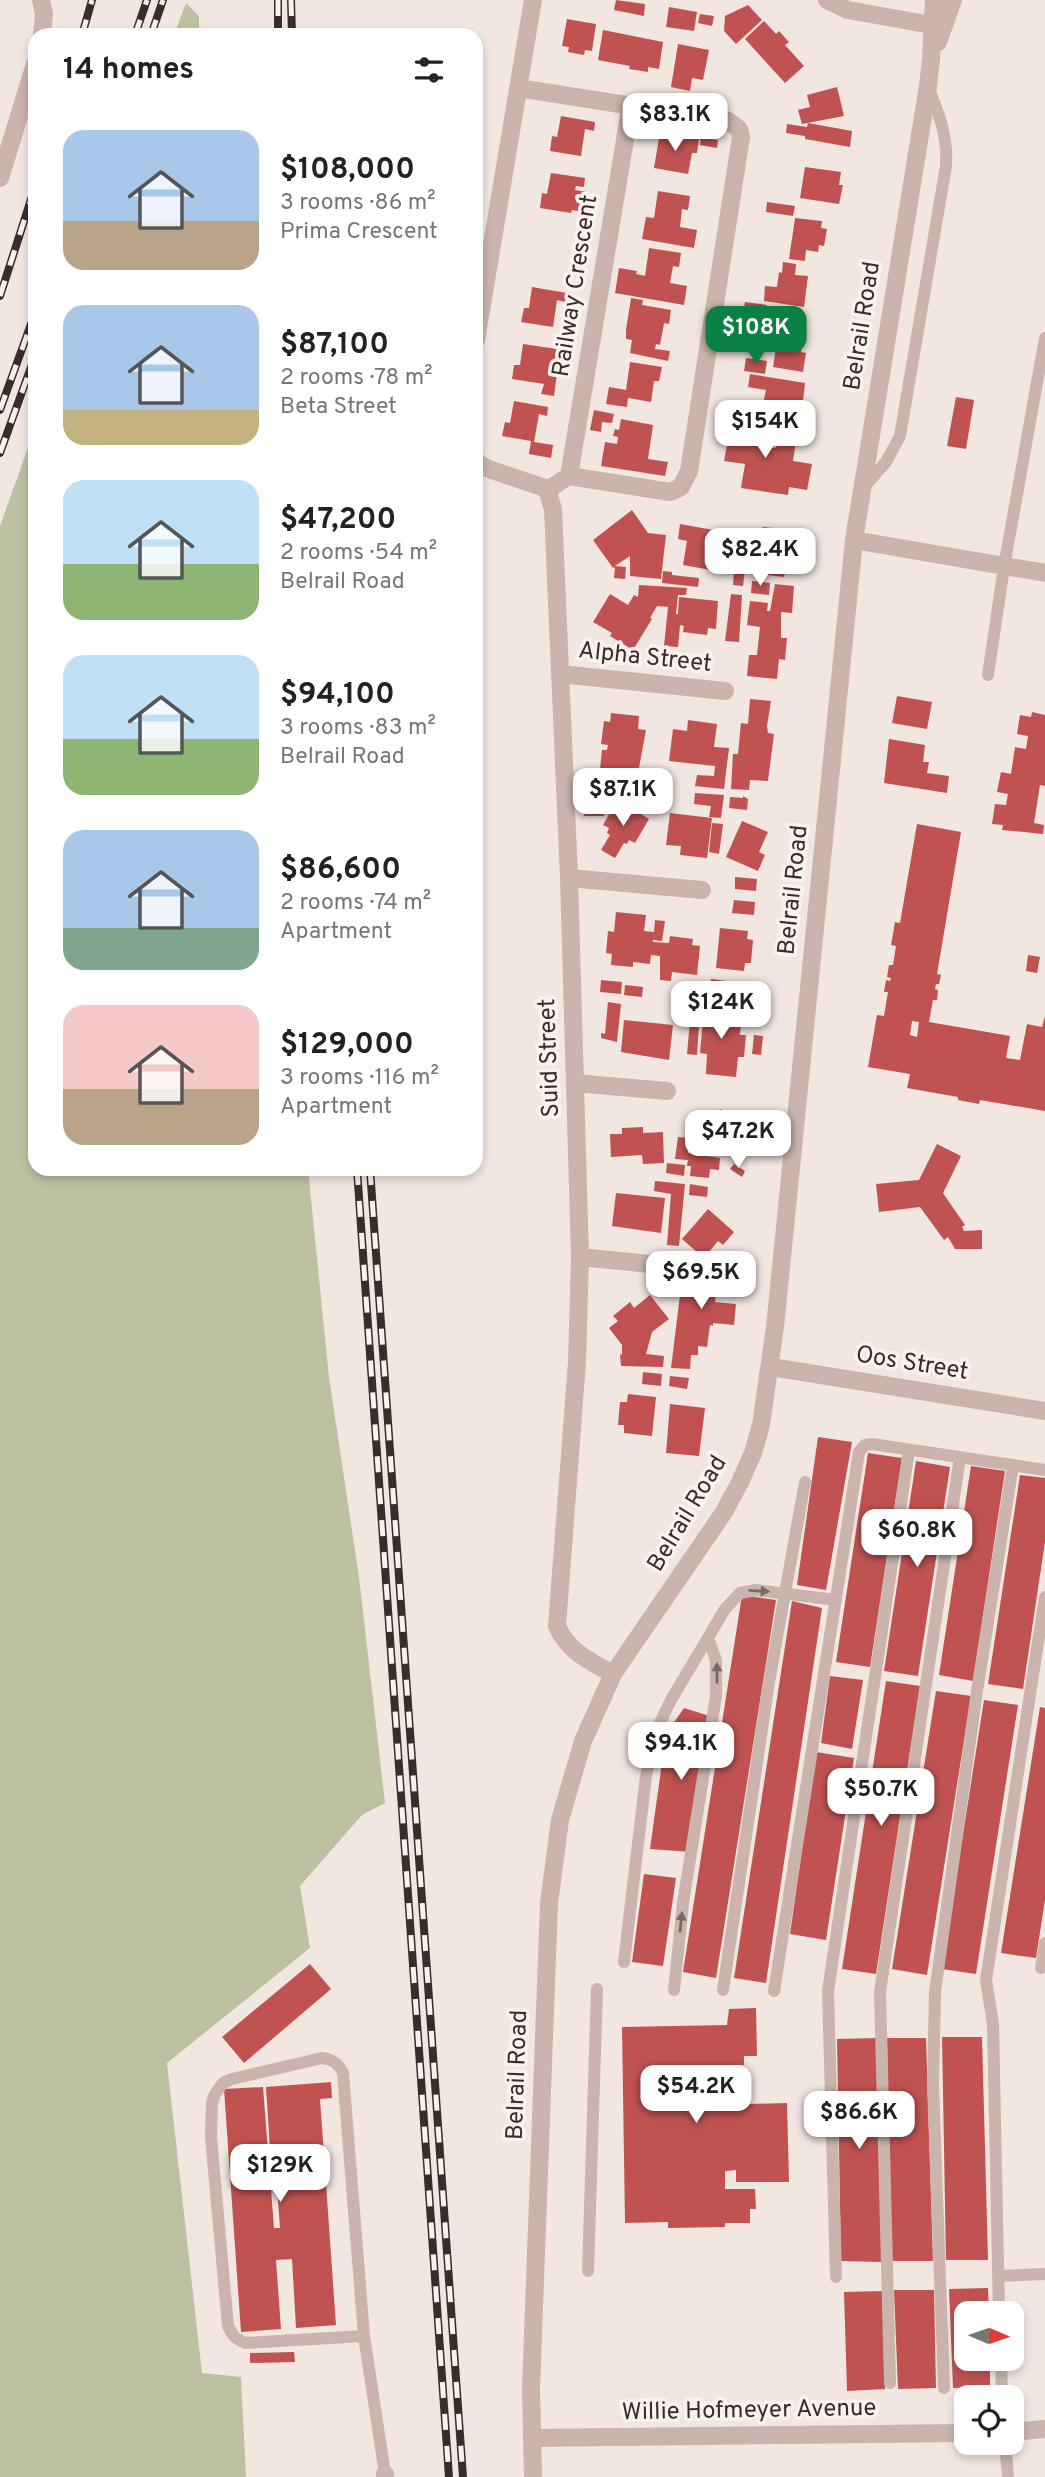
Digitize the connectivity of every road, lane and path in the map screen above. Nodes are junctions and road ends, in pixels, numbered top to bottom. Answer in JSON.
{"nodes":[{"id":1,"x":41,"y":0,"type":"edge"},
{"id":2,"x":533,"y":0,"type":"edge"},
{"id":3,"x":827,"y":0,"type":"edge"},
{"id":4,"x":934,"y":0,"type":"edge"},
{"id":5,"x":953,"y":0,"type":"edge"},
{"id":6,"x":938,"y":26,"type":"junction"},
{"id":7,"x":43,"y":28,"type":"edge"},
{"id":8,"x":928,"y":86,"type":"junction"},
{"id":9,"x":28,"y":87,"type":"edge"},
{"id":10,"x":518,"y":88,"type":"junction"},
{"id":11,"x":631,"y":104,"type":"junction"},
{"id":12,"x":0,"y":178,"type":"edge"},
{"id":13,"x":483,"y":298,"type":"edge"},
{"id":14,"x":1045,"y":338,"type":"edge"},
{"id":15,"x":483,"y":466,"type":"edge"},
{"id":16,"x":569,"y":476,"type":"junction"},
{"id":17,"x":547,"y":490,"type":"junction"},
{"id":18,"x":861,"y":490,"type":"junction"},
{"id":19,"x":854,"y":540,"type":"junction"},
{"id":20,"x":1004,"y":567,"type":"junction"},
{"id":21,"x":1045,"y":573,"type":"edge"},
{"id":22,"x":560,"y":674,"type":"junction"},
{"id":23,"x":988,"y":675,"type":"dead end"},
{"id":24,"x":725,"y":691,"type":"dead end"},
{"id":25,"x":569,"y":878,"type":"junction"},
{"id":26,"x":702,"y":890,"type":"dead end"},
{"id":27,"x":576,"y":1083,"type":"junction"},
{"id":28,"x":667,"y":1091,"type":"dead end"},
{"id":29,"x":580,"y":1257,"type":"junction"},
{"id":30,"x":650,"y":1264,"type":"dead end"},
{"id":31,"x":771,"y":1367,"type":"junction"},
{"id":32,"x":1045,"y":1411,"type":"edge"},
{"id":33,"x":909,"y":1450,"type":"junction"},
{"id":34,"x":960,"y":1457,"type":"junction"},
{"id":35,"x":1013,"y":1465,"type":"junction"},
{"id":36,"x":1045,"y":1470,"type":"edge"},
{"id":37,"x":805,"y":1482,"type":"dead end"},
{"id":38,"x":785,"y":1594,"type":"junction"},
{"id":39,"x":1045,"y":1597,"type":"edge"},
{"id":40,"x":835,"y":1600,"type":"junction"},
{"id":41,"x":708,"y":1638,"type":"junction"},
{"id":42,"x":613,"y":1674,"type":"junction"},
{"id":43,"x":1045,"y":1943,"type":"edge"},
{"id":44,"x":624,"y":1962,"type":"dead end"},
{"id":45,"x":1041,"y":1968,"type":"dead end"},
{"id":46,"x":597,"y":1989,"type":"dead end"},
{"id":47,"x":674,"y":1990,"type":"dead end"},
{"id":48,"x":723,"y":1990,"type":"dead end"},
{"id":49,"x":774,"y":1991,"type":"dead end"},
{"id":50,"x":588,"y":2271,"type":"dead end"},
{"id":51,"x":1045,"y":2274,"type":"edge"},
{"id":52,"x":998,"y":2276,"type":"junction"},
{"id":53,"x":836,"y":2277,"type":"dead end"},
{"id":54,"x":999,"y":2301,"type":"edge"},
{"id":55,"x":364,"y":2336,"type":"junction"},
{"id":56,"x":890,"y":2384,"type":"dead end"},
{"id":57,"x":944,"y":2388,"type":"dead end"},
{"id":58,"x":1045,"y":2431,"type":"edge"},
{"id":59,"x":1024,"y":2432,"type":"edge"},
{"id":60,"x":954,"y":2433,"type":"edge"},
{"id":61,"x":532,"y":2438,"type":"junction"},
{"id":62,"x":1006,"y":2455,"type":"edge"},
{"id":63,"x":385,"y":2476,"type":"edge"},
{"id":64,"x":533,"y":2477,"type":"edge"},
{"id":65,"x":1009,"y":2477,"type":"edge"}],
"edges":[{"from":1,"to":7,"type":"street"},
{"from":2,"to":10,"type":"street"},
{"from":3,"to":6,"type":"street"},
{"from":4,"to":6,"type":"street","name":"Belrail Road"},
{"from":5,"to":6,"type":"street","name":"Belrail Road"},
{"from":6,"to":8,"type":"street","name":"Belrail Road"},
{"from":8,"to":18,"type":"street","name":"Belrail Road"},
{"from":8,"to":18,"type":"lane"},
{"from":9,"to":12,"type":"street"},
{"from":10,"to":11,"type":"street"},
{"from":10,"to":13,"type":"street"},
{"from":11,"to":16,"type":"street","name":"Railway Crescent"},
{"from":11,"to":16,"type":"street"},
{"from":14,"to":20,"type":"lane"},
{"from":15,"to":17,"type":"street"},
{"from":16,"to":17,"type":"street"},
{"from":17,"to":22,"type":"street","name":"Suid Street"},
{"from":18,"to":19,"type":"street","name":"Belrail Road"},
{"from":19,"to":20,"type":"street"},
{"from":19,"to":31,"type":"street","name":"Belrail Road"},
{"from":20,"to":21,"type":"street"},
{"from":20,"to":23,"type":"lane"},
{"from":22,"to":24,"type":"street","name":"Alpha Street"},
{"from":22,"to":25,"type":"street","name":"Suid Street"},
{"from":25,"to":26,"type":"street"},
{"from":25,"to":27,"type":"street","name":"Suid Street"},
{"from":27,"to":28,"type":"street"},
{"from":27,"to":29,"type":"street","name":"Suid Street"},
{"from":29,"to":30,"type":"street"},
{"from":29,"to":42,"type":"street","name":"Suid Street"},
{"from":31,"to":32,"type":"street","name":"Oos Street"},
{"from":31,"to":42,"type":"street","name":"Belrail Road"},
{"from":33,"to":34,"type":"lane"},
{"from":33,"to":40,"type":"lane"},
{"from":33,"to":53,"type":"lane"},
{"from":34,"to":35,"type":"lane"},
{"from":34,"to":56,"type":"lane"},
{"from":35,"to":36,"type":"lane"},
{"from":35,"to":57,"type":"lane"},
{"from":37,"to":38,"type":"lane"},
{"from":38,"to":40,"type":"lane"},
{"from":41,"to":38,"type":"lane","one_way":true},
{"from":38,"to":48,"type":"lane"},
{"from":39,"to":52,"type":"lane"},
{"from":40,"to":49,"type":"lane"},
{"from":41,"to":44,"type":"lane"},
{"from":47,"to":41,"type":"lane","one_way":true},
{"from":42,"to":61,"type":"street","name":"Belrail Road"},
{"from":43,"to":45,"type":"lane"},
{"from":46,"to":50,"type":"lane"},
{"from":51,"to":52,"type":"lane"},
{"from":52,"to":54,"type":"lane"},
{"from":55,"to":55,"type":"lane"},
{"from":55,"to":63,"type":"lane"},
{"from":58,"to":59,"type":"street"},
{"from":60,"to":61,"type":"street","name":"Willie Hofmeyer Avenue"},
{"from":61,"to":64,"type":"street","name":"Belrail Road"},
{"from":62,"to":65,"type":"lane"}]}
